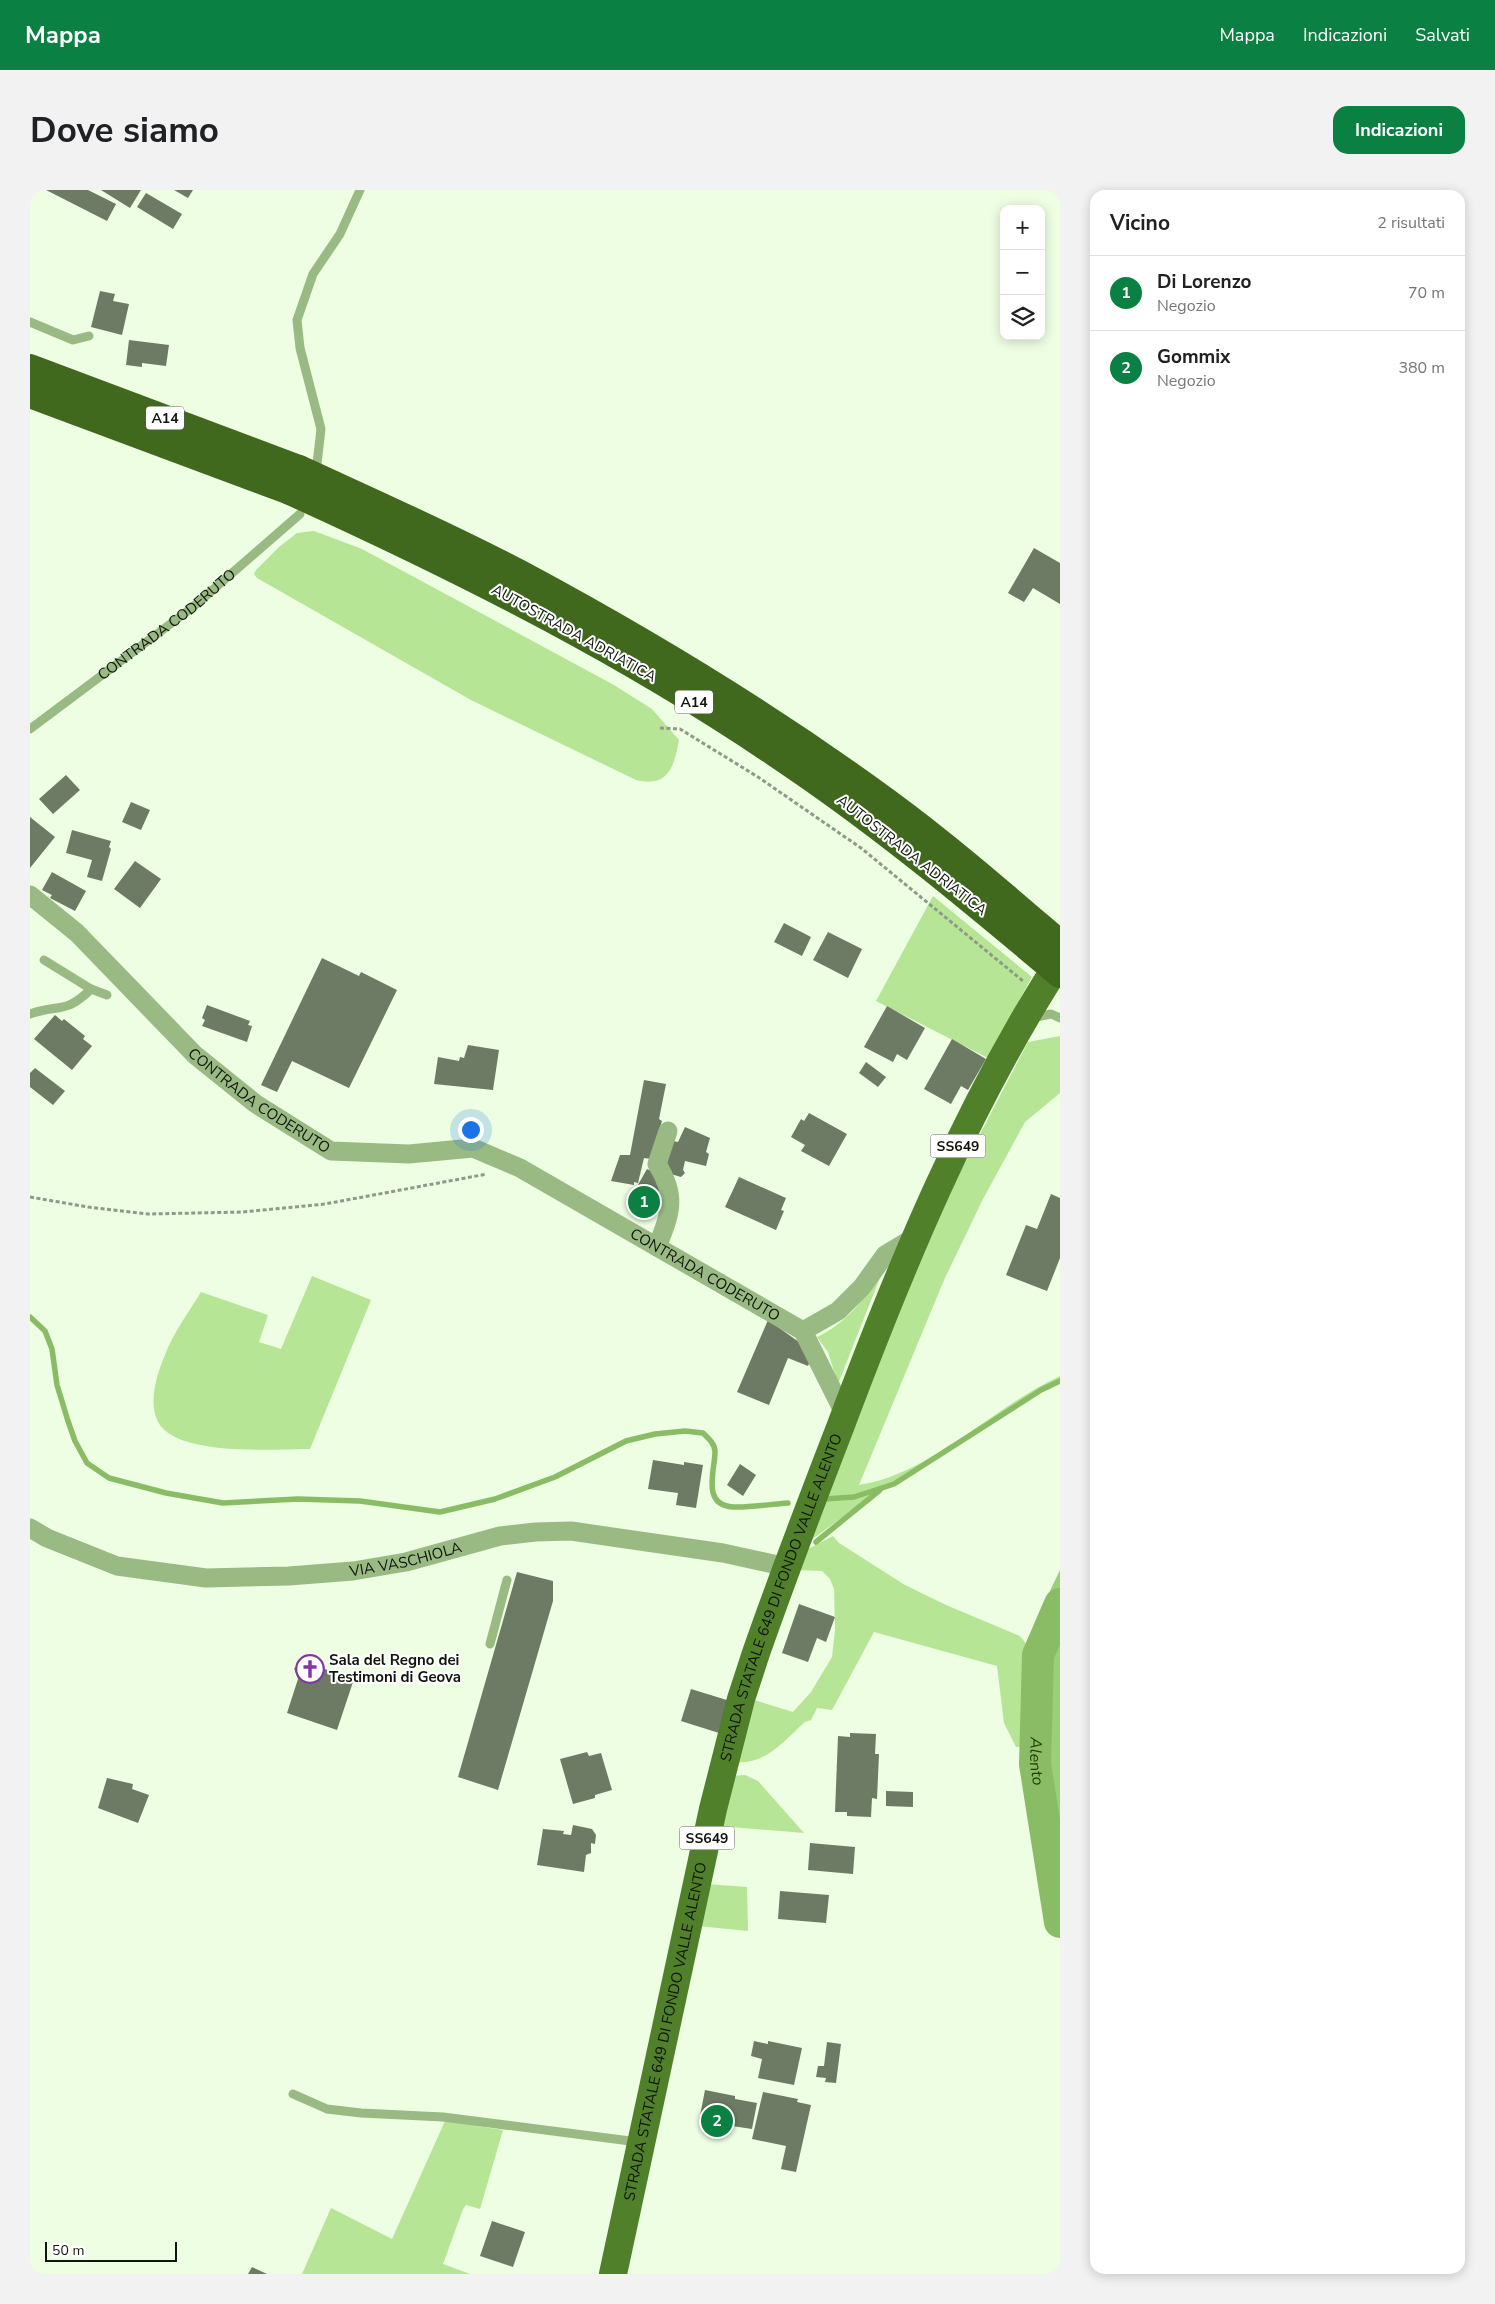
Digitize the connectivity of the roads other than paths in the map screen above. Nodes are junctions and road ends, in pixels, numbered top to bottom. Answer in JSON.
{"nodes":[{"id":1,"x":360,"y":190,"type":"edge"},
{"id":2,"x":30,"y":322,"type":"edge"},
{"id":3,"x":89,"y":336,"type":"dead end"},
{"id":4,"x":30,"y":368,"type":"edge"},
{"id":5,"x":30,"y":394,"type":"edge"},
{"id":6,"x":302,"y":484,"type":"junction"},
{"id":7,"x":30,"y":730,"type":"edge"},
{"id":8,"x":30,"y":895,"type":"edge"},
{"id":9,"x":1060,"y":944,"type":"edge"},
{"id":10,"x":44,"y":960,"type":"dead end"},
{"id":11,"x":1060,"y":961,"type":"edge"},
{"id":12,"x":1052,"y":981,"type":"edge"},
{"id":13,"x":91,"y":989,"type":"junction"},
{"id":14,"x":107,"y":995,"type":"dead end"},
{"id":15,"x":30,"y":1014,"type":"edge"},
{"id":16,"x":1060,"y":1018,"type":"edge"},
{"id":17,"x":1026,"y":1019,"type":"junction"},
{"id":18,"x":668,"y":1131,"type":"dead end"},
{"id":19,"x":915,"y":1237,"type":"junction"},
{"id":20,"x":657,"y":1247,"type":"junction"},
{"id":21,"x":803,"y":1331,"type":"junction"},
{"id":22,"x":845,"y":1415,"type":"junction"},
{"id":23,"x":30,"y":1528,"type":"edge"},
{"id":24,"x":787,"y":1567,"type":"junction"},
{"id":25,"x":508,"y":1580,"type":"dead end"},
{"id":26,"x":490,"y":1644,"type":"dead end"},
{"id":27,"x":293,"y":2094,"type":"dead end"},
{"id":28,"x":642,"y":2142,"type":"junction"},
{"id":29,"x":613,"y":2274,"type":"edge"}],
"edges":[{"from":1,"to":6,"type":"lane"},
{"from":2,"to":3,"type":"lane"},
{"from":4,"to":6,"type":"highway","name":"AUTOSTRADA ADRIATICA","number":"A14"},
{"from":5,"to":6,"type":"highway","name":"AUTOSTRADA ADRIATICA","number":"A14"},
{"from":6,"to":7,"type":"lane","name":"CONTRADA CODERUTO"},
{"from":6,"to":9,"type":"highway","name":"AUTOSTRADA ADRIATICA","number":"A14","bridge":true},
{"from":6,"to":12,"type":"highway","name":"AUTOSTRADA ADRIATICA","number":"A14","bridge":true},
{"from":8,"to":20,"type":"street","name":"CONTRADA CODERUTO"},
{"from":10,"to":13,"type":"lane"},
{"from":11,"to":12,"type":"main road","name":"STRADA STATALE 649 DI FONDO VALLE ALENTO","number":"SS649"},
{"from":12,"to":17,"type":"main road","name":"STRADA STATALE 649 DI FONDO VALLE ALENTO","number":"SS649"},
{"from":13,"to":14,"type":"lane"},
{"from":13,"to":15,"type":"lane"},
{"from":16,"to":17,"type":"lane"},
{"from":17,"to":19,"type":"main road","name":"STRADA STATALE 649 DI FONDO VALLE ALENTO","number":"SS649"},
{"from":18,"to":20,"type":"street"},
{"from":19,"to":21,"type":"street"},
{"from":19,"to":22,"type":"main road","name":"STRADA STATALE 649 DI FONDO VALLE ALENTO","number":"SS649"},
{"from":20,"to":21,"type":"street","name":"CONTRADA CODERUTO"},
{"from":21,"to":22,"type":"street"},
{"from":22,"to":24,"type":"main road","name":"STRADA STATALE 649 DI FONDO VALLE ALENTO","number":"SS649"},
{"from":23,"to":24,"type":"street","name":"VIA VASCHIOLA"},
{"from":24,"to":28,"type":"main road","name":"STRADA STATALE 649 DI FONDO VALLE ALENTO","number":"SS649"},
{"from":25,"to":26,"type":"lane"},
{"from":27,"to":28,"type":"lane"},
{"from":28,"to":29,"type":"main road","name":"STRADA STATALE 649 DI FONDO VALLE ALENTO","number":"SS649"}]}
